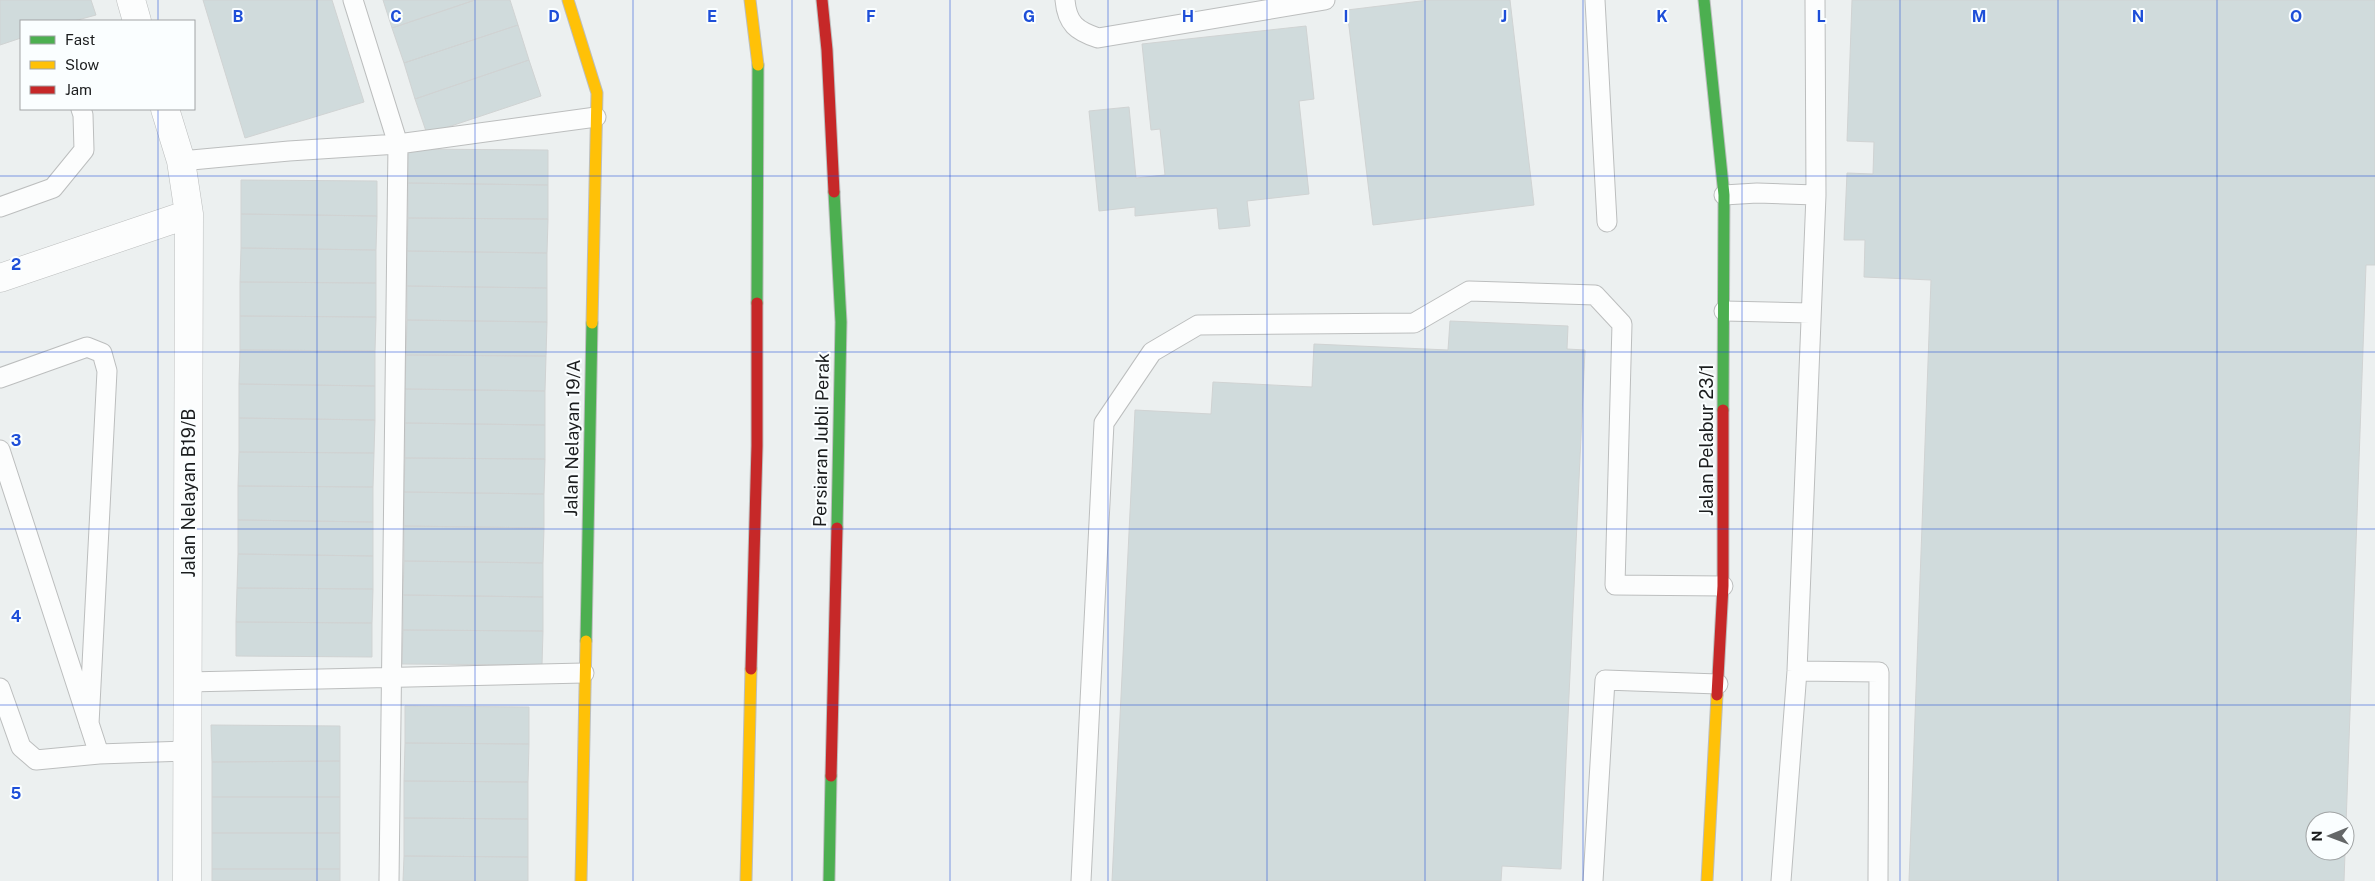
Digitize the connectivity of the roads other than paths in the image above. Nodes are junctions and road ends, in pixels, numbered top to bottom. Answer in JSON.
{"nodes":[{"id":1,"x":131,"y":0,"type":"edge"},
{"id":2,"x":353,"y":0,"type":"edge"},
{"id":3,"x":568,"y":0,"type":"edge"},
{"id":4,"x":750,"y":0,"type":"edge"},
{"id":5,"x":822,"y":0,"type":"edge"},
{"id":6,"x":1065,"y":0,"type":"edge"},
{"id":7,"x":1325,"y":0,"type":"edge"},
{"id":8,"x":1596,"y":0,"type":"edge"},
{"id":9,"x":1704,"y":0,"type":"edge"},
{"id":10,"x":1815,"y":0,"type":"edge"},
{"id":11,"x":137,"y":20,"type":"edge"},
{"id":12,"x":81,"y":110,"type":"edge"},
{"id":13,"x":165,"y":110,"type":"edge"},
{"id":14,"x":596,"y":117,"type":"junction"},
{"id":15,"x":398,"y":144,"type":"junction"},
{"id":16,"x":181,"y":161,"type":"junction"},
{"id":17,"x":1724,"y":195,"type":"junction"},
{"id":18,"x":1816,"y":195,"type":"junction"},
{"id":19,"x":0,"y":207,"type":"edge"},
{"id":20,"x":189,"y":214,"type":"junction"},
{"id":21,"x":1607,"y":222,"type":"dead end"},
{"id":22,"x":0,"y":278,"type":"edge"},
{"id":23,"x":1724,"y":311,"type":"junction"},
{"id":24,"x":1810,"y":313,"type":"junction"},
{"id":25,"x":0,"y":378,"type":"edge"},
{"id":26,"x":0,"y":450,"type":"edge"},
{"id":27,"x":1723,"y":586,"type":"junction"},
{"id":28,"x":1797,"y":671,"type":"junction"},
{"id":29,"x":584,"y":673,"type":"junction"},
{"id":30,"x":392,"y":677,"type":"junction"},
{"id":31,"x":188,"y":682,"type":"junction"},
{"id":32,"x":1718,"y":684,"type":"junction"},
{"id":33,"x":0,"y":688,"type":"edge"},
{"id":34,"x":90,"y":724,"type":"junction"},
{"id":35,"x":186,"y":751,"type":"junction"},
{"id":36,"x":99,"y":754,"type":"junction"},
{"id":37,"x":187,"y":881,"type":"edge"},
{"id":38,"x":389,"y":881,"type":"edge"},
{"id":39,"x":582,"y":881,"type":"edge"},
{"id":40,"x":746,"y":881,"type":"edge"},
{"id":41,"x":829,"y":881,"type":"edge"},
{"id":42,"x":1081,"y":881,"type":"edge"},
{"id":43,"x":1593,"y":881,"type":"edge"},
{"id":44,"x":1708,"y":881,"type":"edge"},
{"id":45,"x":1781,"y":881,"type":"edge"},
{"id":46,"x":1878,"y":881,"type":"edge"}],
"edges":[{"from":1,"to":11,"type":"street"},
{"from":2,"to":15,"type":"lane"},
{"from":3,"to":14,"type":"street","name":"Jalan Nelayan 19/A"},
{"from":4,"to":40,"type":"street"},
{"from":5,"to":41,"type":"street","name":"Persiaran Jubli Perak"},
{"from":6,"to":7,"type":"lane"},
{"from":8,"to":21,"type":"lane"},
{"from":9,"to":17,"type":"street","name":"Jalan Pelabur 23/1"},
{"from":10,"to":18,"type":"lane"},
{"from":12,"to":19,"type":"lane"},
{"from":13,"to":16,"type":"street","name":"Jalan Nelayan B19/B"},
{"from":14,"to":15,"type":"lane"},
{"from":14,"to":29,"type":"street","name":"Jalan Nelayan 19/A"},
{"from":15,"to":16,"type":"lane"},
{"from":15,"to":30,"type":"lane"},
{"from":16,"to":20,"type":"street","name":"Jalan Nelayan B19/B"},
{"from":17,"to":18,"type":"lane"},
{"from":17,"to":23,"type":"street","name":"Jalan Pelabur 23/1"},
{"from":18,"to":24,"type":"lane"},
{"from":20,"to":22,"type":"street"},
{"from":20,"to":31,"type":"street","name":"Jalan Nelayan B19/B"},
{"from":23,"to":24,"type":"lane"},
{"from":23,"to":27,"type":"street","name":"Jalan Pelabur 23/1"},
{"from":24,"to":28,"type":"lane"},
{"from":25,"to":34,"type":"lane"},
{"from":26,"to":34,"type":"lane"},
{"from":27,"to":32,"type":"street","name":"Jalan Pelabur 23/1"},
{"from":27,"to":42,"type":"lane"},
{"from":28,"to":45,"type":"lane"},
{"from":28,"to":46,"type":"lane"},
{"from":29,"to":30,"type":"lane"},
{"from":29,"to":39,"type":"street","name":"Jalan Nelayan 19/A"},
{"from":30,"to":31,"type":"lane"},
{"from":30,"to":38,"type":"lane"},
{"from":31,"to":35,"type":"street","name":"Jalan Nelayan B19/B"},
{"from":32,"to":43,"type":"lane"},
{"from":32,"to":44,"type":"street","name":"Jalan Pelabur 23/1"},
{"from":33,"to":36,"type":"lane"},
{"from":34,"to":36,"type":"lane"},
{"from":35,"to":36,"type":"lane"},
{"from":35,"to":37,"type":"street","name":"Jalan Nelayan B19/B"}]}
